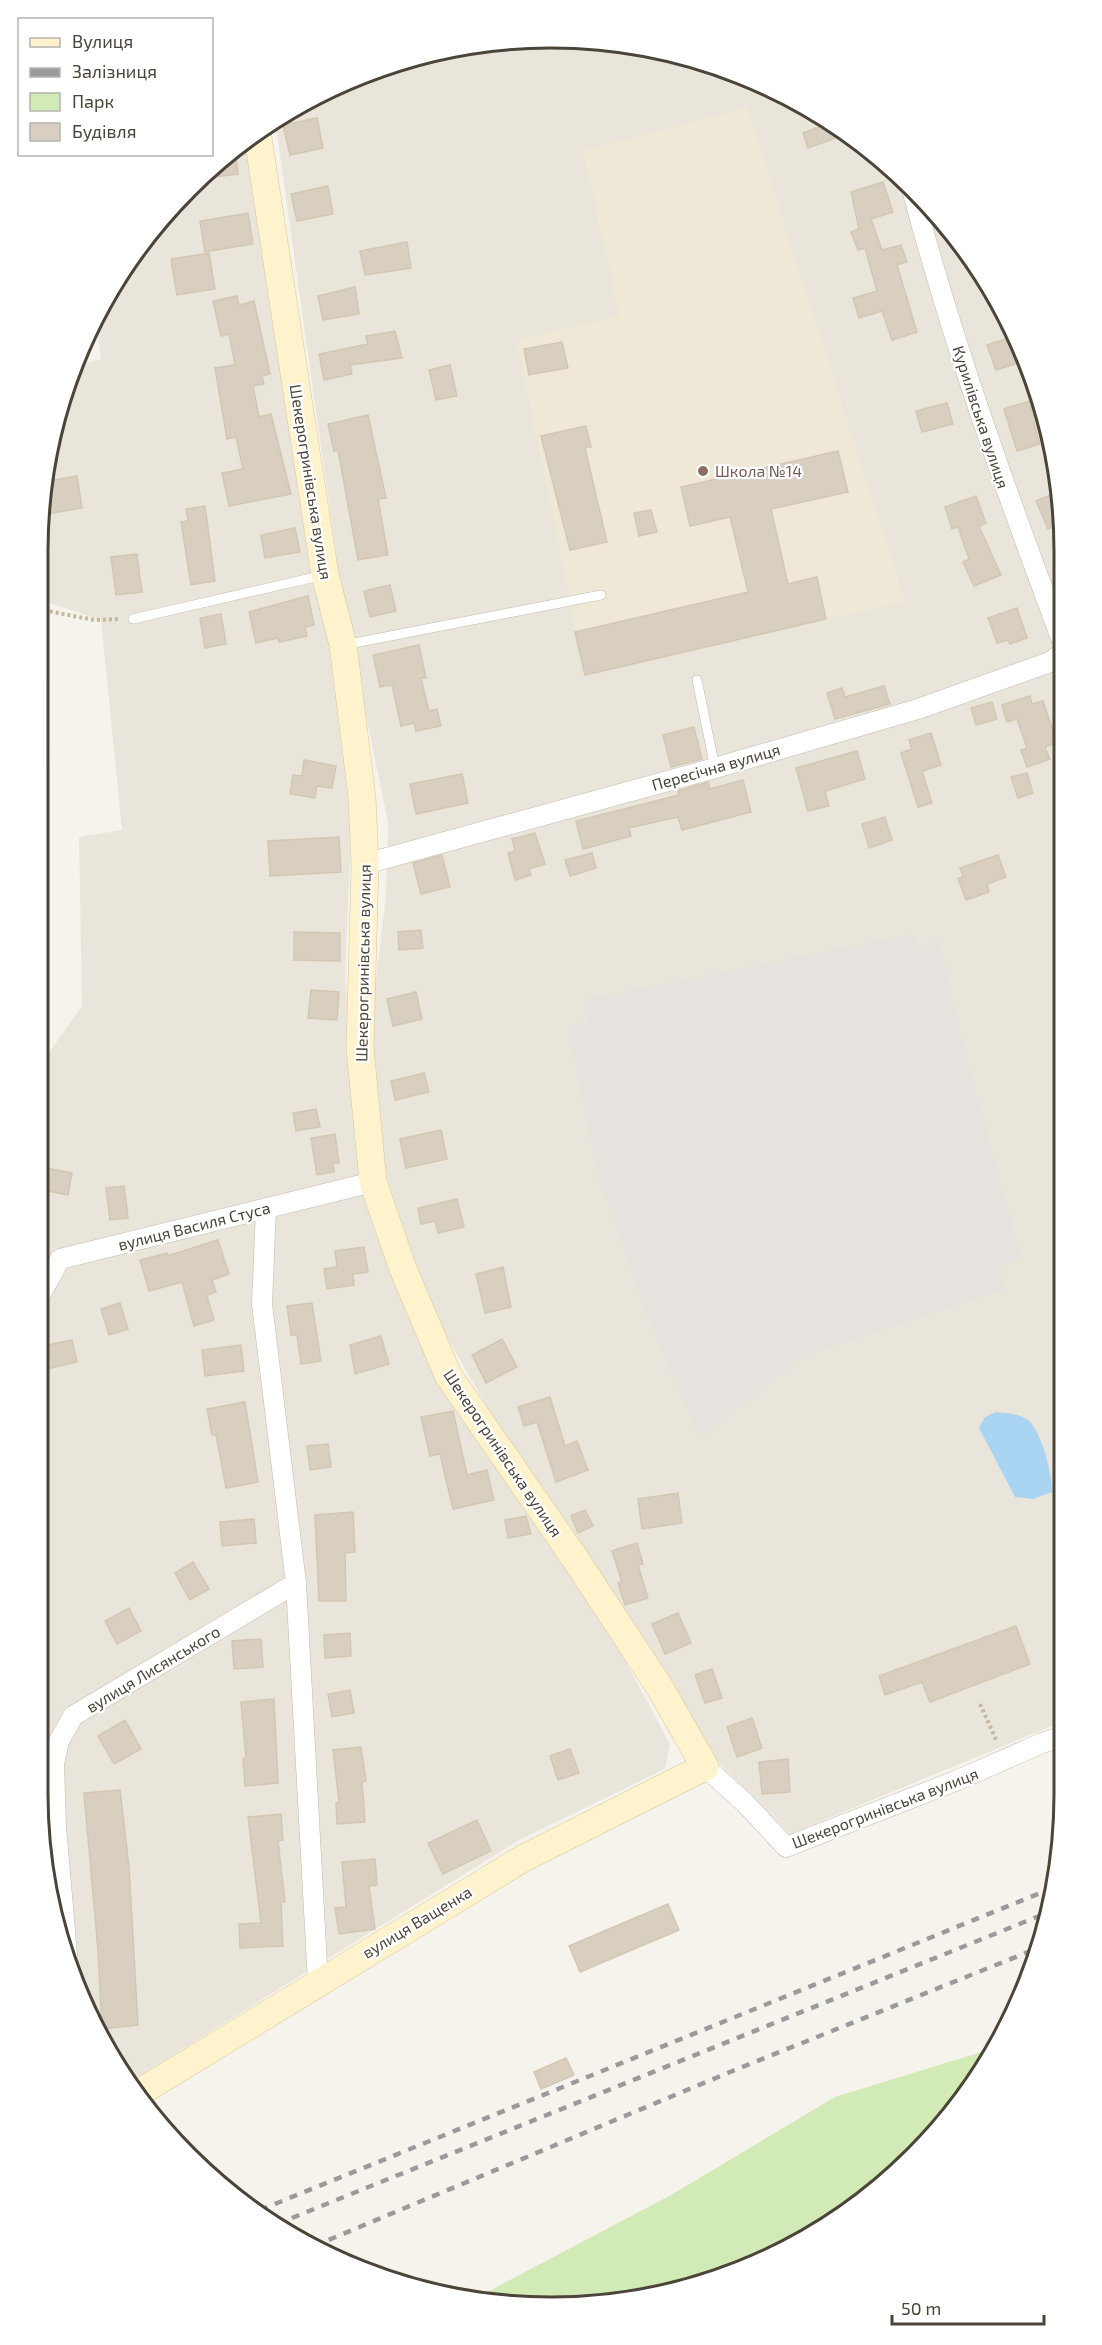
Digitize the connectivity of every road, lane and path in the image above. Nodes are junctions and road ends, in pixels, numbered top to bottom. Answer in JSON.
{"nodes":[{"id":1,"x":259,"y":142,"type":"edge"},
{"id":2,"x":916,"y":205,"type":"edge"},
{"id":3,"x":325,"y":575,"type":"junction"},
{"id":4,"x":601,"y":595,"type":"dead end"},
{"id":5,"x":48,"y":611,"type":"edge"},
{"id":6,"x":134,"y":619,"type":"joint"},
{"id":7,"x":1054,"y":619,"type":"edge"},
{"id":8,"x":343,"y":645,"type":"junction"},
{"id":9,"x":1054,"y":659,"type":"edge"},
{"id":10,"x":697,"y":680,"type":"dead end"},
{"id":11,"x":715,"y":768,"type":"junction"},
{"id":12,"x":365,"y":864,"type":"junction"},
{"id":13,"x":373,"y":1182,"type":"junction"},
{"id":14,"x":267,"y":1208,"type":"junction"},
{"id":15,"x":48,"y":1281,"type":"edge"},
{"id":16,"x":296,"y":1583,"type":"junction"},
{"id":17,"x":980,"y":1704,"type":"dead end"},
{"id":18,"x":1054,"y":1739,"type":"edge"},
{"id":19,"x":1005,"y":1760,"type":"junction"},
{"id":20,"x":705,"y":1767,"type":"junction"},
{"id":21,"x":64,"y":1919,"type":"edge"},
{"id":22,"x":318,"y":1983,"type":"junction"},
{"id":23,"x":145,"y":2089,"type":"edge"}],
"edges":[{"from":1,"to":3,"type":"street","name":"Шекерогринівська вулиця"},
{"from":2,"to":7,"type":"street","name":"Курилівська вулиця"},
{"from":3,"to":6,"type":"lane"},
{"from":3,"to":8,"type":"street","name":"Шекерогринівська вулиця"},
{"from":4,"to":8,"type":"lane"},
{"from":5,"to":6,"type":"path"},
{"from":8,"to":12,"type":"street","name":"Шекерогринівська вулиця"},
{"from":9,"to":11,"type":"street","name":"Пересічна вулиця"},
{"from":10,"to":11,"type":"lane"},
{"from":11,"to":12,"type":"street","name":"Пересічна вулиця"},
{"from":12,"to":13,"type":"street","name":"Шекерогринівська вулиця"},
{"from":13,"to":14,"type":"street","name":"вулиця Василя Стуса"},
{"from":13,"to":20,"type":"street","name":"Шекерогринівська вулиця"},
{"from":14,"to":15,"type":"street","name":"вулиця Василя Стуса"},
{"from":14,"to":16,"type":"street"},
{"from":16,"to":21,"type":"street","name":"вулиця Лисянського"},
{"from":16,"to":22,"type":"street"},
{"from":17,"to":19,"type":"path"},
{"from":18,"to":19,"type":"street","name":"Шекерогринівська вулиця"},
{"from":19,"to":20,"type":"street","name":"Шекерогринівська вулиця"},
{"from":20,"to":22,"type":"street","name":"вулиця Ващенка"},
{"from":22,"to":23,"type":"street","name":"вулиця Ващенка"}]}
